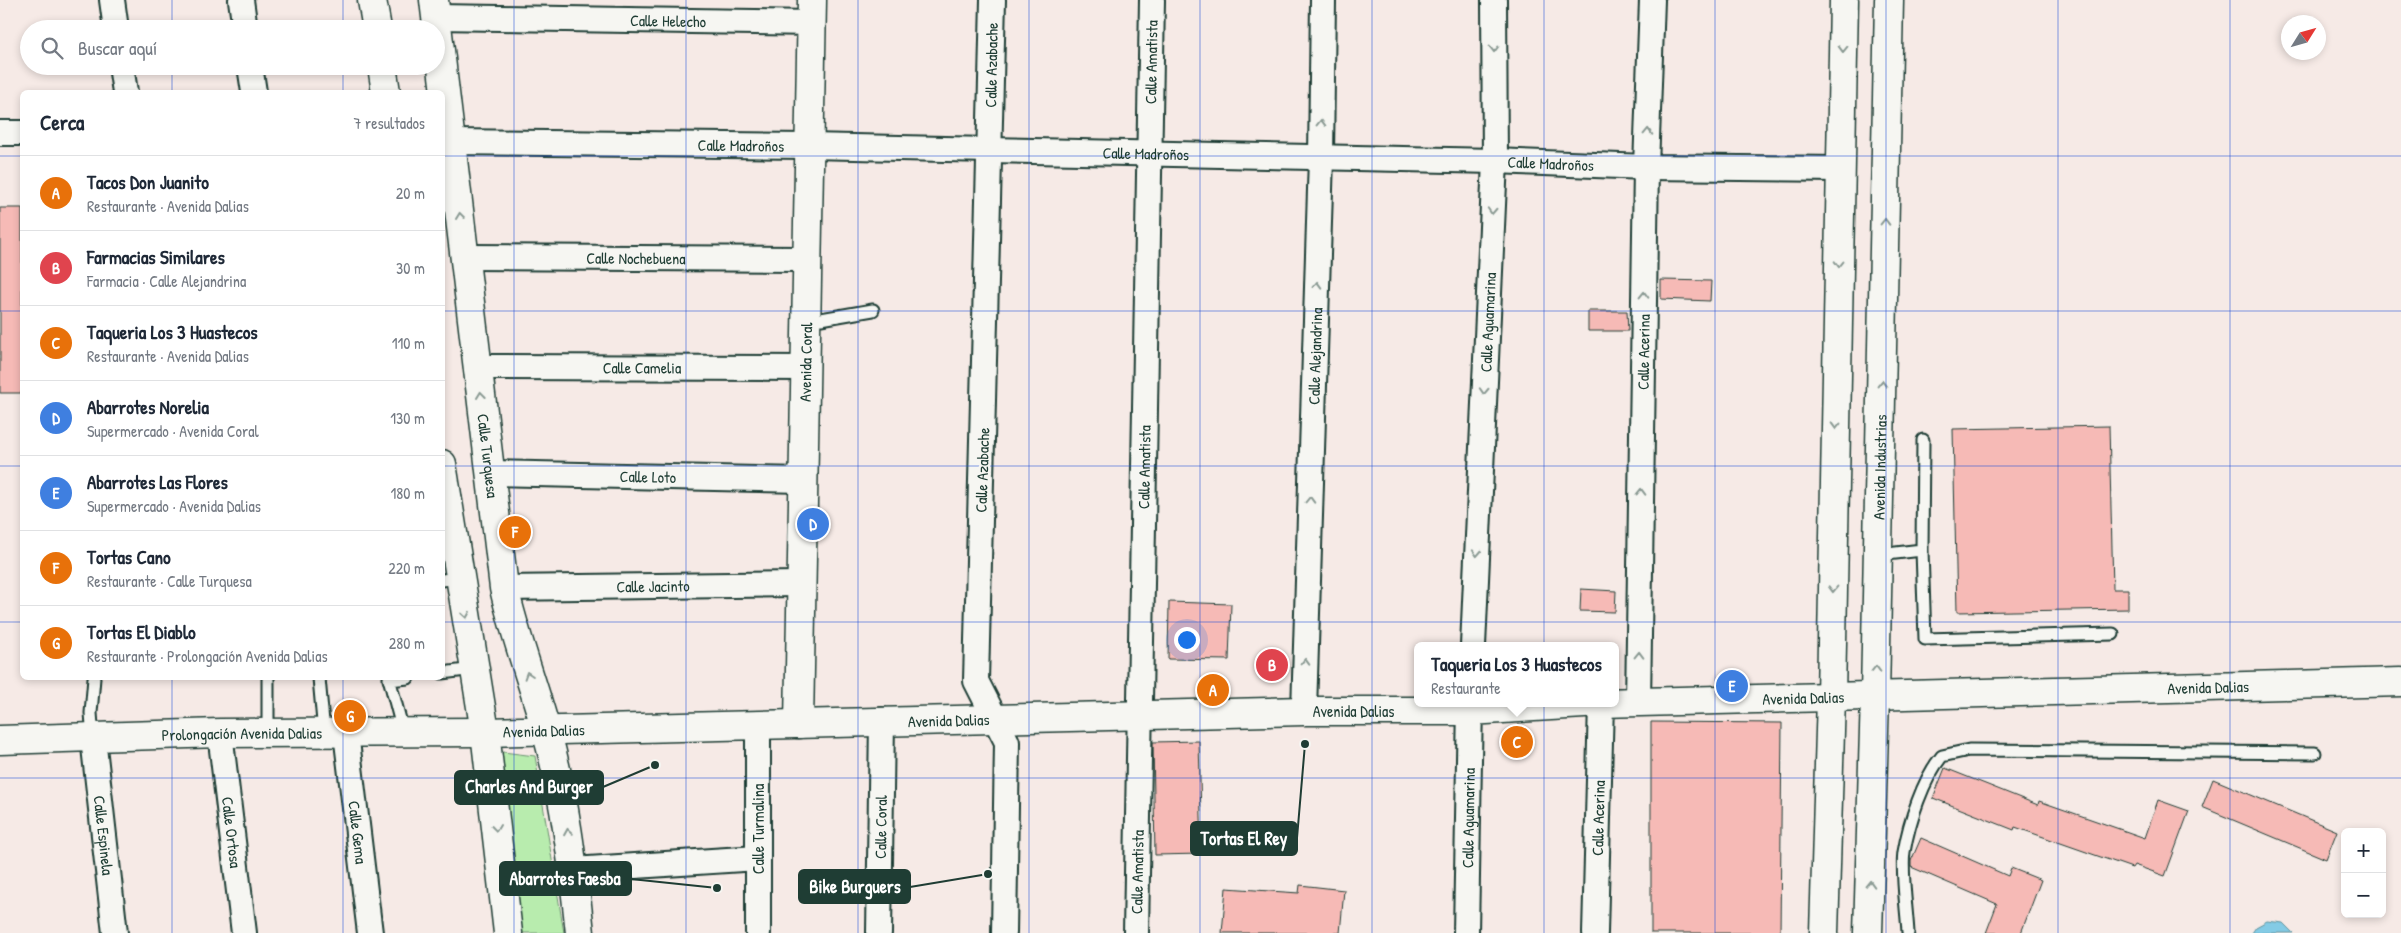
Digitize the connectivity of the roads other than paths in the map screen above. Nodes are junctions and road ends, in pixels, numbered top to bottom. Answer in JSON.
{"nodes":[{"id":1,"x":112,"y":0,"type":"edge"},
{"id":2,"x":241,"y":0,"type":"edge"},
{"id":3,"x":372,"y":0,"type":"edge"},
{"id":4,"x":993,"y":0,"type":"edge"},
{"id":5,"x":1152,"y":0,"type":"edge"},
{"id":6,"x":1323,"y":0,"type":"edge"},
{"id":7,"x":1494,"y":0,"type":"edge"},
{"id":8,"x":1652,"y":0,"type":"edge"},
{"id":9,"x":1844,"y":0,"type":"edge"},
{"id":10,"x":1889,"y":0,"type":"edge"},
{"id":11,"x":435,"y":9,"type":"edge"},
{"id":12,"x":812,"y":12,"type":"edge"},
{"id":13,"x":115,"y":20,"type":"edge"},
{"id":14,"x":244,"y":20,"type":"edge"},
{"id":15,"x":375,"y":20,"type":"edge"},
{"id":16,"x":123,"y":75,"type":"edge"},
{"id":17,"x":251,"y":75,"type":"edge"},
{"id":18,"x":383,"y":75,"type":"edge"},
{"id":19,"x":443,"y":75,"type":"edge"},
{"id":20,"x":125,"y":90,"type":"edge"},
{"id":21,"x":254,"y":90,"type":"edge"},
{"id":22,"x":386,"y":90,"type":"edge"},
{"id":23,"x":445,"y":90,"type":"edge"},
{"id":24,"x":445,"y":92,"type":"edge"},
{"id":25,"x":0,"y":133,"type":"edge"},
{"id":26,"x":20,"y":133,"type":"edge"},
{"id":27,"x":451,"y":142,"type":"junction"},
{"id":28,"x":809,"y":146,"type":"junction"},
{"id":29,"x":989,"y":150,"type":"junction"},
{"id":30,"x":1150,"y":153,"type":"junction"},
{"id":31,"x":1321,"y":157,"type":"junction"},
{"id":32,"x":1495,"y":161,"type":"junction"},
{"id":33,"x":1646,"y":167,"type":"junction"},
{"id":34,"x":1840,"y":169,"type":"junction"},
{"id":35,"x":465,"y":257,"type":"junction"},
{"id":36,"x":807,"y":259,"type":"junction"},
{"id":37,"x":873,"y":310,"type":"dead end"},
{"id":38,"x":806,"y":319,"type":"junction"},
{"id":39,"x":478,"y":367,"type":"junction"},
{"id":40,"x":806,"y":368,"type":"junction"},
{"id":41,"x":1923,"y":440,"type":"dead end"},
{"id":42,"x":490,"y":473,"type":"junction"},
{"id":43,"x":804,"y":480,"type":"junction"},
{"id":44,"x":445,"y":494,"type":"edge"},
{"id":45,"x":1922,"y":550,"type":"junction"},
{"id":46,"x":1878,"y":555,"type":"junction"},
{"id":47,"x":451,"y":579,"type":"edge"},
{"id":48,"x":802,"y":584,"type":"junction"},
{"id":49,"x":504,"y":588,"type":"junction"},
{"id":50,"x":2113,"y":634,"type":"dead end"},
{"id":51,"x":1473,"y":642,"type":"edge"},
{"id":52,"x":474,"y":669,"type":"junction"},
{"id":53,"x":445,"y":673,"type":"edge"},
{"id":54,"x":94,"y":680,"type":"edge"},
{"id":55,"x":268,"y":680,"type":"edge"},
{"id":56,"x":320,"y":680,"type":"edge"},
{"id":57,"x":389,"y":680,"type":"edge"},
{"id":58,"x":2401,"y":682,"type":"edge"},
{"id":59,"x":1875,"y":696,"type":"junction"},
{"id":60,"x":1831,"y":697,"type":"junction"},
{"id":61,"x":1619,"y":703,"type":"edge"},
{"id":62,"x":1638,"y":703,"type":"junction"},
{"id":63,"x":1470,"y":707,"type":"edge"},
{"id":64,"x":1601,"y":707,"type":"edge"},
{"id":65,"x":1304,"y":711,"type":"junction"},
{"id":66,"x":1138,"y":716,"type":"junction"},
{"id":67,"x":996,"y":719,"type":"junction"},
{"id":68,"x":882,"y":720,"type":"junction"},
{"id":69,"x":799,"y":724,"type":"junction"},
{"id":70,"x":758,"y":725,"type":"junction"},
{"id":71,"x":546,"y":731,"type":"junction"},
{"id":72,"x":485,"y":732,"type":"junction"},
{"id":73,"x":220,"y":733,"type":"junction"},
{"id":74,"x":268,"y":733,"type":"junction"},
{"id":75,"x":335,"y":733,"type":"junction"},
{"id":76,"x":403,"y":733,"type":"junction"},
{"id":77,"x":93,"y":738,"type":"junction"},
{"id":78,"x":0,"y":740,"type":"edge"},
{"id":79,"x":2315,"y":753,"type":"dead end"},
{"id":80,"x":758,"y":858,"type":"junction"},
{"id":81,"x":573,"y":870,"type":"junction"},
{"id":82,"x":115,"y":933,"type":"edge"},
{"id":83,"x":244,"y":933,"type":"edge"},
{"id":84,"x":370,"y":933,"type":"edge"},
{"id":85,"x":508,"y":933,"type":"edge"},
{"id":86,"x":580,"y":933,"type":"edge"},
{"id":87,"x":758,"y":933,"type":"edge"},
{"id":88,"x":879,"y":933,"type":"edge"},
{"id":89,"x":1004,"y":933,"type":"edge"},
{"id":90,"x":1136,"y":933,"type":"edge"},
{"id":91,"x":1466,"y":933,"type":"edge"},
{"id":92,"x":1595,"y":933,"type":"edge"},
{"id":93,"x":1824,"y":933,"type":"edge"},
{"id":94,"x":1868,"y":933,"type":"edge"},
{"id":95,"x":1908,"y":933,"type":"edge"}],
"edges":[{"from":1,"to":13,"type":"street"},
{"from":2,"to":14,"type":"street"},
{"from":3,"to":15,"type":"main road"},
{"from":4,"to":29,"type":"street","name":"Calle Azabache"},
{"from":5,"to":30,"type":"street","name":"Calle Amatista"},
{"from":31,"to":6,"type":"street","name":"Calle Alejandrina","one_way":true},
{"from":7,"to":32,"type":"street","name":"Calle Aguamarina","one_way":true},
{"from":33,"to":8,"type":"street","name":"Calle Acerina","one_way":true},
{"from":9,"to":34,"type":"main road","one_way":true},
{"from":46,"to":10,"type":"main road","name":"Avenida Industrias","one_way":true},
{"from":11,"to":12,"type":"street","name":"Calle Helecho"},
{"from":12,"to":28,"type":"main road","name":"Avenida Coral"},
{"from":16,"to":20,"type":"street"},
{"from":17,"to":21,"type":"street"},
{"from":18,"to":22,"type":"main road"},
{"from":19,"to":23,"type":"main road","name":"Calle Turquesa"},
{"from":24,"to":27,"type":"main road","name":"Calle Turquesa"},
{"from":25,"to":26,"type":"street"},
{"from":27,"to":28,"type":"street","name":"Calle Madroños"},
{"from":35,"to":27,"type":"main road","name":"Calle Turquesa","one_way":true},
{"from":28,"to":29,"type":"street","name":"Calle Madroños"},
{"from":28,"to":36,"type":"main road","name":"Avenida Coral"},
{"from":29,"to":30,"type":"street","name":"Calle Madroños"},
{"from":29,"to":67,"type":"street","name":"Calle Azabache"},
{"from":30,"to":31,"type":"street","name":"Calle Madroños"},
{"from":30,"to":66,"type":"street","name":"Calle Amatista"},
{"from":31,"to":32,"type":"street","name":"Calle Madroños"},
{"from":65,"to":31,"type":"street","name":"Calle Alejandrina","one_way":true},
{"from":32,"to":33,"type":"street","name":"Calle Madroños"},
{"from":32,"to":51,"type":"street","name":"Calle Aguamarina","one_way":true},
{"from":33,"to":34,"type":"street","name":"Calle Madroños"},
{"from":62,"to":33,"type":"street","name":"Calle Acerina","one_way":true},
{"from":34,"to":60,"type":"main road","one_way":true},
{"from":35,"to":36,"type":"street","name":"Calle Nochebuena"},
{"from":35,"to":39,"type":"main road","name":"Calle Turquesa"},
{"from":36,"to":38,"type":"main road","name":"Avenida Coral"},
{"from":37,"to":38,"type":"lane"},
{"from":38,"to":40,"type":"main road","name":"Avenida Coral"},
{"from":39,"to":40,"type":"street","name":"Calle Camelia"},
{"from":42,"to":39,"type":"main road","name":"Calle Turquesa","one_way":true},
{"from":40,"to":43,"type":"main road","name":"Avenida Coral"},
{"from":41,"to":45,"type":"lane"},
{"from":42,"to":43,"type":"street","name":"Calle Loto"},
{"from":42,"to":49,"type":"main road","name":"Calle Turquesa"},
{"from":43,"to":48,"type":"main road","name":"Avenida Coral"},
{"from":44,"to":47,"type":"main road"},
{"from":45,"to":46,"type":"lane"},
{"from":45,"to":50,"type":"lane"},
{"from":59,"to":46,"type":"main road","name":"Avenida Industrias","one_way":true},
{"from":47,"to":52,"type":"main road","one_way":true},
{"from":48,"to":49,"type":"street","name":"Calle Jacinto"},
{"from":48,"to":69,"type":"main road","name":"Avenida Coral"},
{"from":71,"to":49,"type":"main road","name":"Calle Turquesa","one_way":true},
{"from":52,"to":53,"type":"lane"},
{"from":52,"to":72,"type":"main road"},
{"from":54,"to":77,"type":"lane"},
{"from":55,"to":74,"type":"lane"},
{"from":56,"to":75,"type":"lane"},
{"from":57,"to":76,"type":"lane"},
{"from":58,"to":59,"type":"main road","name":"Avenida Dalias"},
{"from":59,"to":60,"type":"main road","name":"Avenida Dalias"},
{"from":94,"to":59,"type":"main road","name":"Avenida Industrias","one_way":true},
{"from":60,"to":62,"type":"main road","name":"Avenida Dalias"},
{"from":60,"to":93,"type":"main road"},
{"from":61,"to":62,"type":"main road","name":"Avenida Dalias"},
{"from":63,"to":65,"type":"main road","name":"Avenida Dalias"},
{"from":63,"to":91,"type":"street","name":"Calle Aguamarina"},
{"from":64,"to":92,"type":"street","name":"Calle Acerina"},
{"from":65,"to":66,"type":"main road","name":"Avenida Dalias"},
{"from":66,"to":67,"type":"main road","name":"Avenida Dalias"},
{"from":66,"to":90,"type":"street","name":"Calle Amatista"},
{"from":67,"to":68,"type":"main road","name":"Avenida Dalias"},
{"from":67,"to":89,"type":"street","name":"Calle Azabache"},
{"from":68,"to":69,"type":"main road","name":"Avenida Dalias"},
{"from":68,"to":88,"type":"street","name":"Calle Coral"},
{"from":69,"to":70,"type":"main road","name":"Avenida Dalias"},
{"from":70,"to":71,"type":"main road","name":"Avenida Dalias"},
{"from":70,"to":80,"type":"street","name":"Calle Turmalina"},
{"from":71,"to":72,"type":"main road","name":"Avenida Dalias"},
{"from":81,"to":71,"type":"main road","name":"Calle Turquesa","one_way":true},
{"from":72,"to":76,"type":"main road","name":"Prolongación Avenida Dalias"},
{"from":72,"to":85,"type":"main road","one_way":true},
{"from":73,"to":74,"type":"main road","name":"Prolongación Avenida Dalias"},
{"from":73,"to":77,"type":"main road","name":"Prolongación Avenida Dalias"},
{"from":73,"to":83,"type":"street","name":"Calle Ortosa"},
{"from":74,"to":75,"type":"main road","name":"Prolongación Avenida Dalias"},
{"from":75,"to":76,"type":"main road","name":"Prolongación Avenida Dalias"},
{"from":75,"to":84,"type":"street","name":"Calle Gema"},
{"from":77,"to":78,"type":"main road","name":"Prolongación Avenida Dalias"},
{"from":77,"to":82,"type":"street","name":"Calle Espinela"},
{"from":79,"to":95,"type":"lane"},
{"from":80,"to":81,"type":"street"},
{"from":80,"to":87,"type":"street","name":"Calle Turmalina"},
{"from":81,"to":86,"type":"main road","name":"Calle Turquesa"}]}
